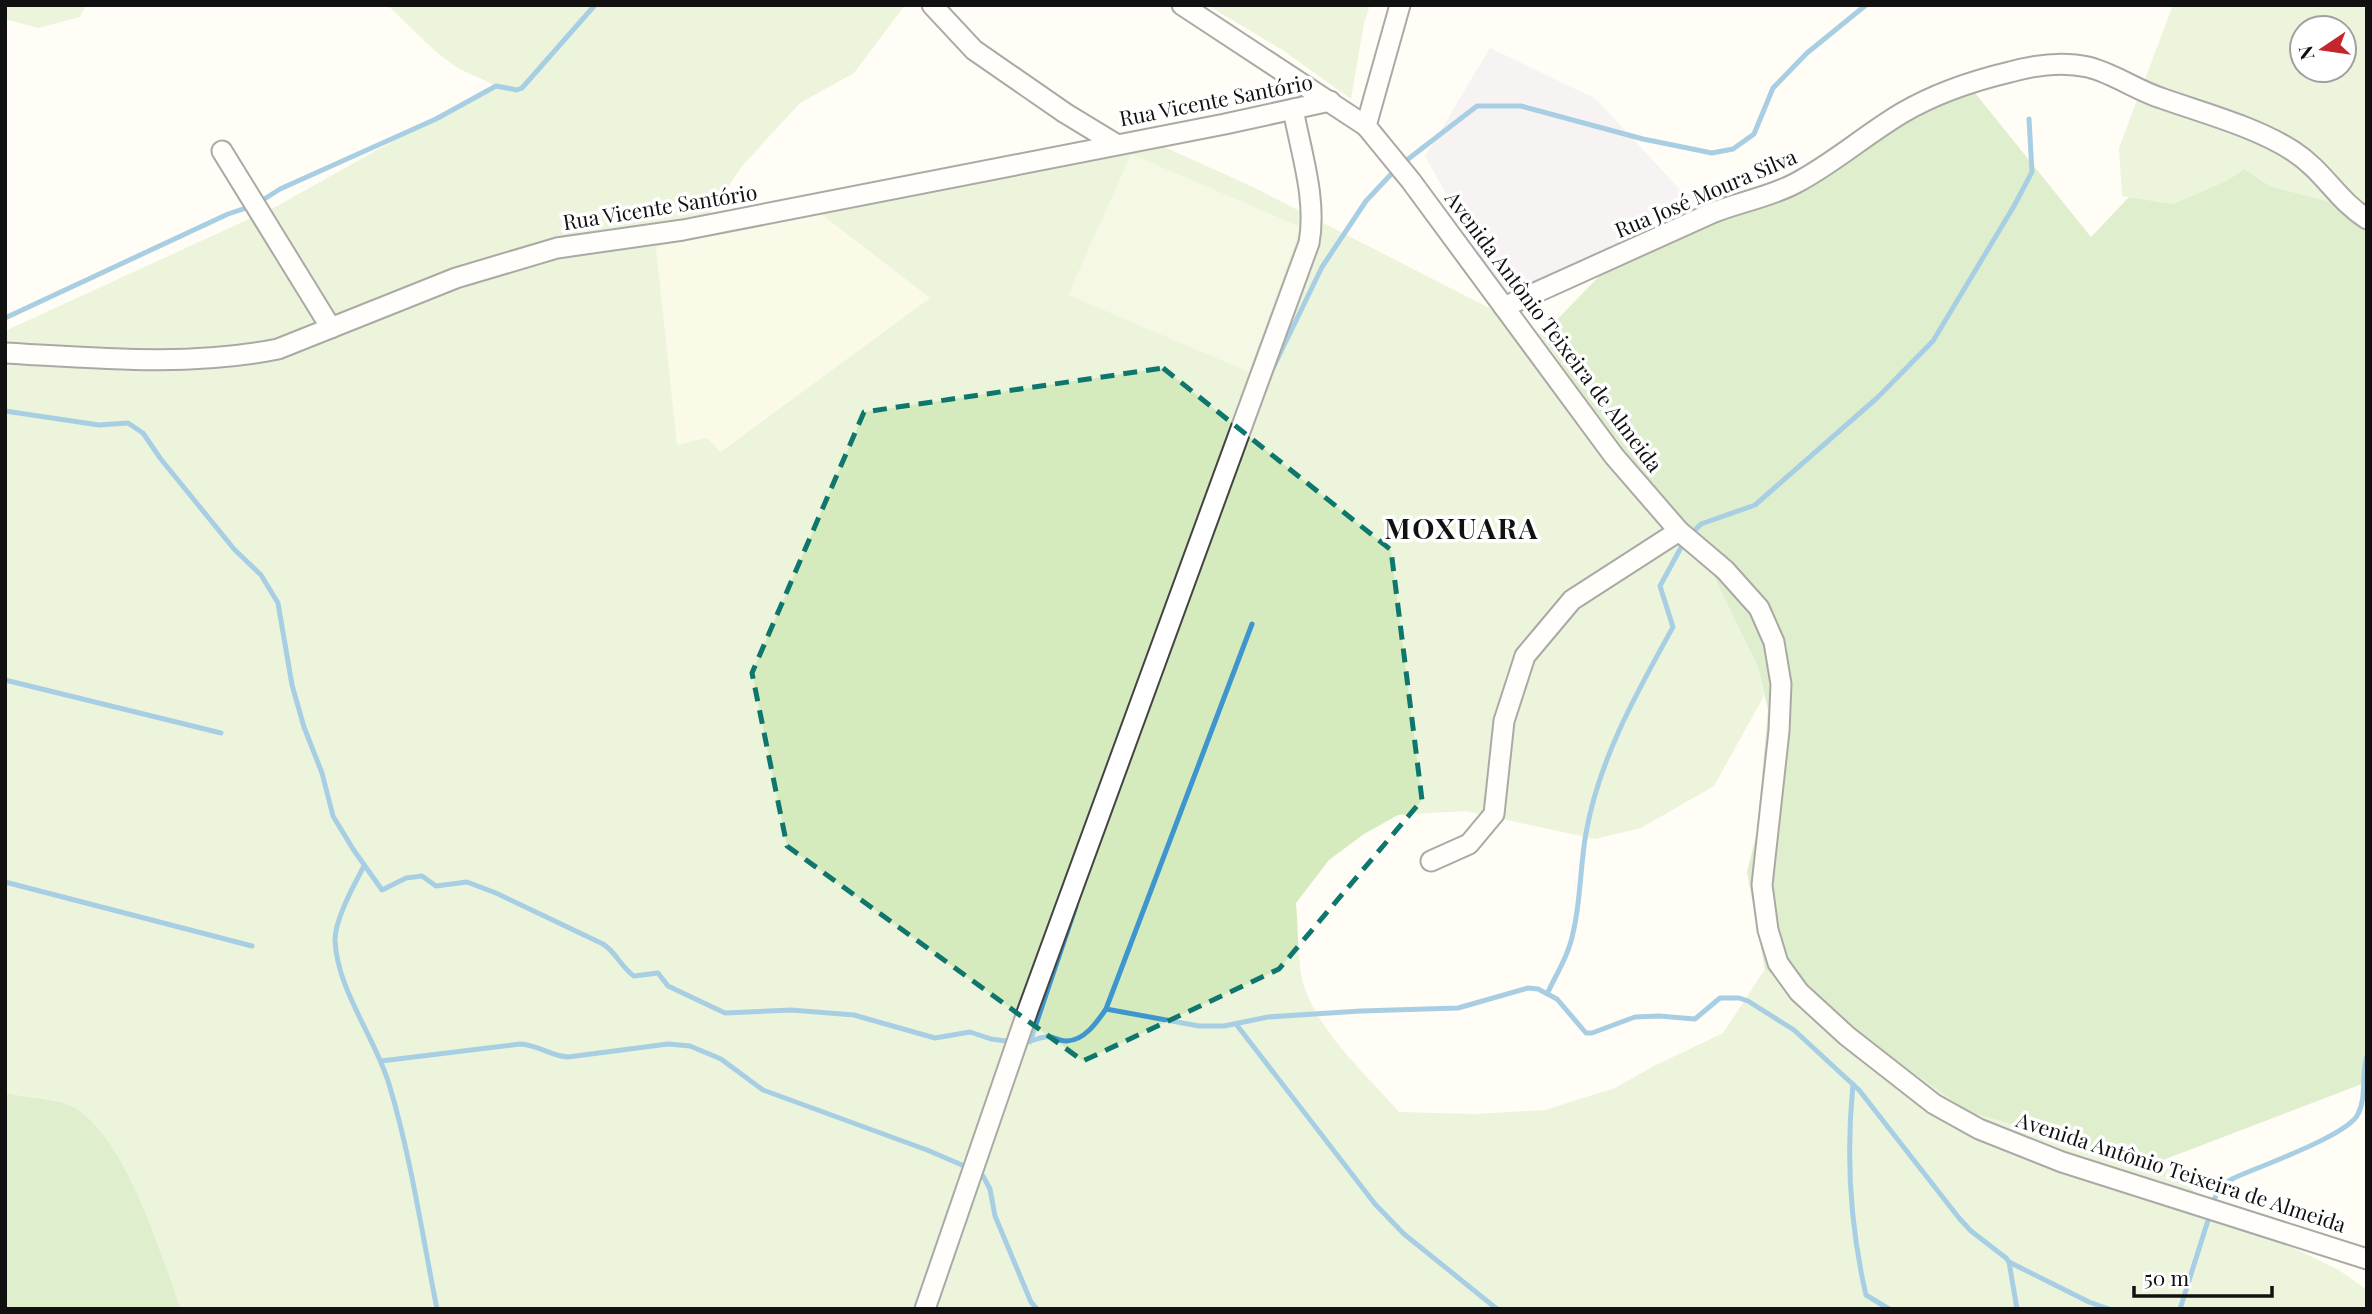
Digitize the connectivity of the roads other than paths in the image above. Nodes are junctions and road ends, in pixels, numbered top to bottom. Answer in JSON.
{"nodes":[{"id":1,"x":932,"y":5,"type":"edge"},
{"id":2,"x":1182,"y":5,"type":"edge"},
{"id":3,"x":1400,"y":5,"type":"edge"},
{"id":4,"x":1330,"y":101,"type":"junction"},
{"id":5,"x":1293,"y":109,"type":"junction"},
{"id":6,"x":1366,"y":126,"type":"junction"},
{"id":7,"x":1116,"y":144,"type":"junction"},
{"id":8,"x":222,"y":151,"type":"dead end"},
{"id":9,"x":2367,"y":219,"type":"edge"},
{"id":10,"x":1504,"y":307,"type":"junction"},
{"id":11,"x":331,"y":328,"type":"junction"},
{"id":12,"x":5,"y":353,"type":"edge"},
{"id":13,"x":1679,"y":531,"type":"junction"},
{"id":14,"x":1431,"y":860,"type":"dead end"},
{"id":15,"x":2367,"y":1259,"type":"edge"},
{"id":16,"x":925,"y":1309,"type":"edge"}],
"edges":[{"from":1,"to":7,"type":"street"},
{"from":2,"to":4,"type":"street","name":"Avenida Antônio Teixeira de Almeida"},
{"from":3,"to":6,"type":"street"},
{"from":4,"to":5,"type":"street","name":"Rua Vicente Santório"},
{"from":4,"to":6,"type":"street","name":"Avenida Antônio Teixeira de Almeida"},
{"from":5,"to":7,"type":"street","name":"Rua Vicente Santório"},
{"from":5,"to":16,"type":"street"},
{"from":6,"to":10,"type":"street","name":"Avenida Antônio Teixeira de Almeida"},
{"from":7,"to":11,"type":"street","name":"Rua Vicente Santório"},
{"from":8,"to":11,"type":"street"},
{"from":9,"to":10,"type":"street","name":"Rua José Moura Silva"},
{"from":10,"to":13,"type":"street","name":"Avenida Antônio Teixeira de Almeida"},
{"from":11,"to":12,"type":"street","name":"Rua Vicente Santório"},
{"from":13,"to":14,"type":"street"},
{"from":13,"to":15,"type":"street","name":"Avenida Antônio Teixeira de Almeida"}]}
